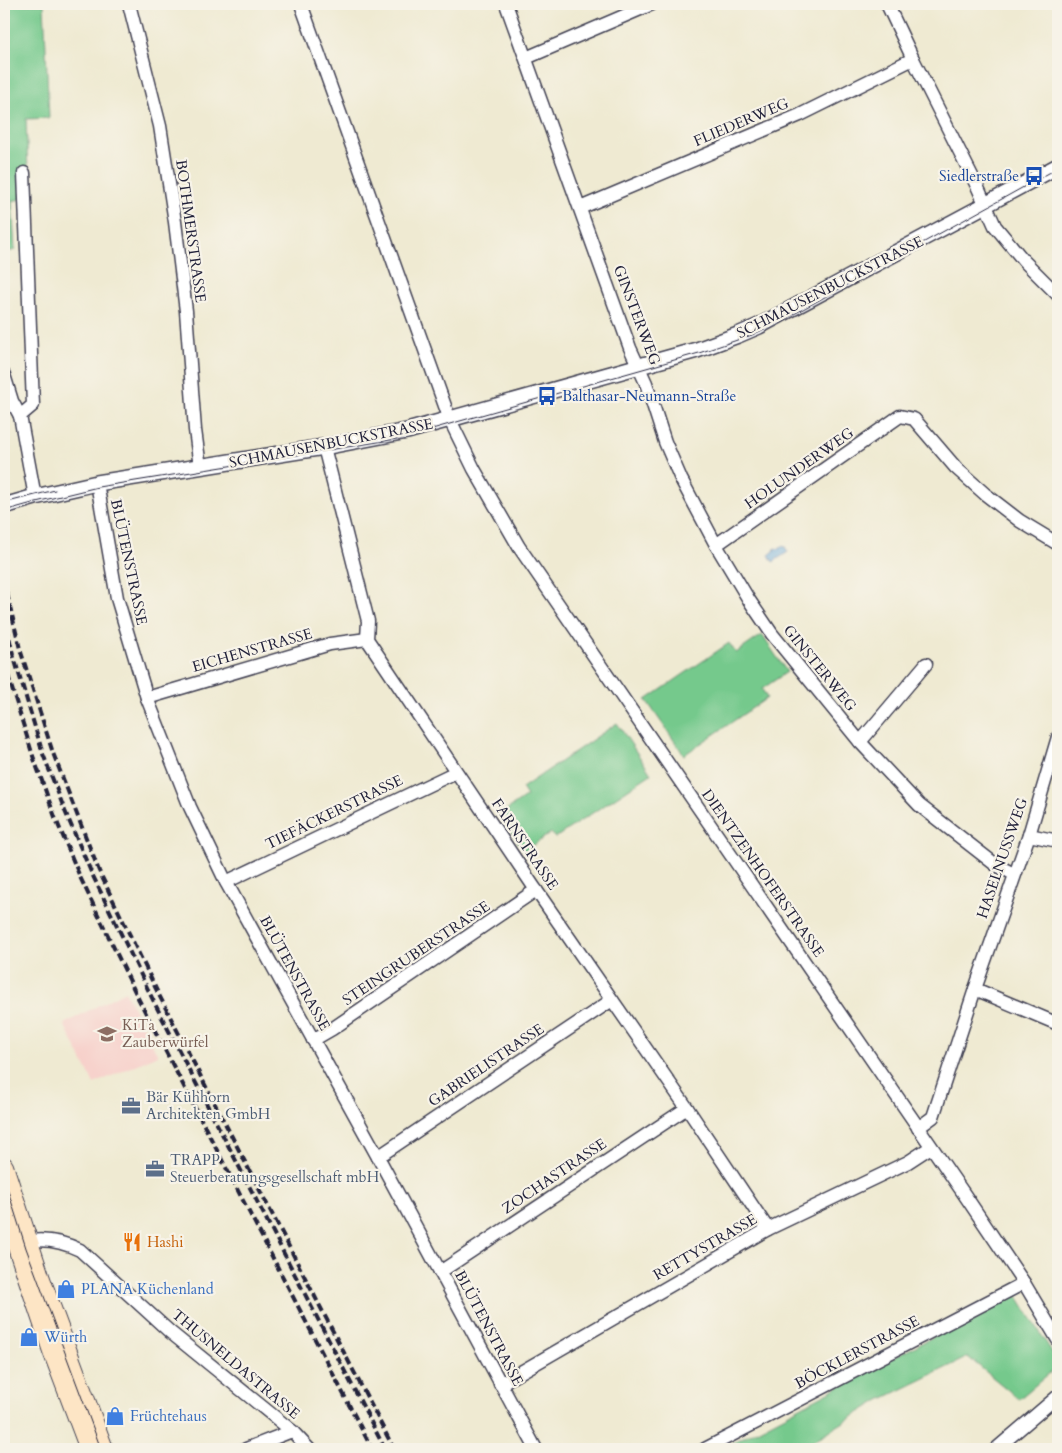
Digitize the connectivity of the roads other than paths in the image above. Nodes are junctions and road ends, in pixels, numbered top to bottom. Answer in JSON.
{"nodes":[{"id":1,"x":129,"y":4,"type":"edge"},
{"id":2,"x":302,"y":4,"type":"edge"},
{"id":3,"x":506,"y":4,"type":"edge"},
{"id":4,"x":652,"y":4,"type":"edge"},
{"id":5,"x":887,"y":4,"type":"edge"},
{"id":6,"x":526,"y":58,"type":"junction"},
{"id":7,"x":913,"y":59,"type":"junction"},
{"id":8,"x":1058,"y":166,"type":"edge"},
{"id":9,"x":24,"y":173,"type":"dead end"},
{"id":10,"x":986,"y":205,"type":"junction"},
{"id":11,"x":580,"y":208,"type":"junction"},
{"id":12,"x":1058,"y":295,"type":"edge"},
{"id":13,"x":639,"y":366,"type":"junction"},
{"id":14,"x":4,"y":375,"type":"edge"},
{"id":15,"x":20,"y":416,"type":"junction"},
{"id":16,"x":450,"y":420,"type":"junction"},
{"id":17,"x":324,"y":447,"type":"junction"},
{"id":18,"x":200,"y":467,"type":"junction"},
{"id":19,"x":97,"y":483,"type":"junction"},
{"id":20,"x":35,"y":497,"type":"junction"},
{"id":21,"x":4,"y":506,"type":"edge"},
{"id":22,"x":1058,"y":544,"type":"edge"},
{"id":23,"x":716,"y":545,"type":"junction"},
{"id":24,"x":367,"y":639,"type":"junction"},
{"id":25,"x":926,"y":664,"type":"dead end"},
{"id":26,"x":147,"y":698,"type":"junction"},
{"id":27,"x":1058,"y":737,"type":"edge"},
{"id":28,"x":860,"y":742,"type":"junction"},
{"id":29,"x":456,"y":772,"type":"junction"},
{"id":30,"x":1029,"y":835,"type":"junction"},
{"id":31,"x":1058,"y":841,"type":"edge"},
{"id":32,"x":1014,"y":874,"type":"junction"},
{"id":33,"x":226,"y":882,"type":"junction"},
{"id":34,"x":536,"y":890,"type":"junction"},
{"id":35,"x":975,"y":989,"type":"junction"},
{"id":36,"x":612,"y":1000,"type":"junction"},
{"id":37,"x":1058,"y":1024,"type":"edge"},
{"id":38,"x":313,"y":1040,"type":"junction"},
{"id":39,"x":687,"y":1108,"type":"junction"},
{"id":40,"x":918,"y":1128,"type":"junction"},
{"id":41,"x":931,"y":1147,"type":"junction"},
{"id":42,"x":378,"y":1157,"type":"junction"},
{"id":43,"x":4,"y":1166,"type":"edge"},
{"id":44,"x":4,"y":1208,"type":"edge"},
{"id":45,"x":768,"y":1229,"type":"junction"},
{"id":46,"x":22,"y":1243,"type":"junction"},
{"id":47,"x":440,"y":1272,"type":"junction"},
{"id":48,"x":1024,"y":1283,"type":"junction"},
{"id":49,"x":1058,"y":1340,"type":"edge"},
{"id":50,"x":500,"y":1384,"type":"junction"},
{"id":51,"x":1058,"y":1396,"type":"edge"},
{"id":52,"x":292,"y":1431,"type":"junction"},
{"id":53,"x":89,"y":1449,"type":"edge"},
{"id":54,"x":104,"y":1449,"type":"edge"},
{"id":55,"x":246,"y":1449,"type":"edge"},
{"id":56,"x":309,"y":1449,"type":"edge"},
{"id":57,"x":536,"y":1449,"type":"edge"},
{"id":58,"x":705,"y":1449,"type":"edge"},
{"id":59,"x":996,"y":1449,"type":"edge"}],
"edges":[{"from":1,"to":18,"type":"street","name":"BOTHMERSTRASSE"},
{"from":2,"to":16,"type":"street"},
{"from":3,"to":6,"type":"street","name":"GINSTERWEG"},
{"from":4,"to":6,"type":"street"},
{"from":5,"to":7,"type":"street"},
{"from":6,"to":11,"type":"street","name":"GINSTERWEG"},
{"from":7,"to":10,"type":"street"},
{"from":7,"to":11,"type":"street","name":"FLIEDERWEG"},
{"from":8,"to":10,"type":"street","name":"SCHMAUSENBUCKSTRASSE"},
{"from":9,"to":15,"type":"street"},
{"from":10,"to":12,"type":"street"},
{"from":10,"to":13,"type":"street","name":"SCHMAUSENBUCKSTRASSE"},
{"from":11,"to":13,"type":"street","name":"GINSTERWEG"},
{"from":13,"to":16,"type":"street","name":"SCHMAUSENBUCKSTRASSE"},
{"from":13,"to":23,"type":"street","name":"GINSTERWEG"},
{"from":14,"to":15,"type":"street"},
{"from":15,"to":20,"type":"street"},
{"from":16,"to":17,"type":"street","name":"SCHMAUSENBUCKSTRASSE"},
{"from":16,"to":40,"type":"street","name":"DIENTZENHOFERSTRASSE"},
{"from":17,"to":18,"type":"street","name":"SCHMAUSENBUCKSTRASSE"},
{"from":17,"to":24,"type":"street"},
{"from":18,"to":19,"type":"street","name":"SCHMAUSENBUCKSTRASSE"},
{"from":19,"to":20,"type":"street","name":"SCHMAUSENBUCKSTRASSE"},
{"from":19,"to":26,"type":"street","name":"BLÜTENSTRASSE"},
{"from":20,"to":21,"type":"street","name":"SCHMAUSENBUCKSTRASSE"},
{"from":22,"to":23,"type":"street","name":"HOLUNDERWEG"},
{"from":23,"to":28,"type":"street","name":"GINSTERWEG"},
{"from":24,"to":26,"type":"street","name":"EICHENSTRASSE"},
{"from":24,"to":29,"type":"street","name":"FARNSTRASSE"},
{"from":25,"to":28,"type":"street"},
{"from":26,"to":33,"type":"street","name":"BLÜTENSTRASSE"},
{"from":27,"to":30,"type":"street","name":"HASELNUSSWEG"},
{"from":28,"to":32,"type":"street","name":"GINSTERWEG"},
{"from":29,"to":33,"type":"street","name":"TIEFÄCKERSTRASSE"},
{"from":29,"to":34,"type":"street","name":"FARNSTRASSE"},
{"from":30,"to":31,"type":"street"},
{"from":30,"to":32,"type":"street","name":"HASELNUSSWEG"},
{"from":32,"to":35,"type":"street","name":"HASELNUSSWEG"},
{"from":33,"to":38,"type":"street","name":"BLÜTENSTRASSE"},
{"from":34,"to":36,"type":"street","name":"FARNSTRASSE"},
{"from":34,"to":38,"type":"street","name":"STEINGRUBERSTRASSE"},
{"from":35,"to":37,"type":"street"},
{"from":35,"to":40,"type":"street","name":"HASELNUSSWEG"},
{"from":36,"to":39,"type":"street","name":"FARNSTRASSE"},
{"from":36,"to":42,"type":"street","name":"GABRIELISTRASSE"},
{"from":38,"to":42,"type":"street","name":"BLÜTENSTRASSE"},
{"from":39,"to":45,"type":"street","name":"FARNSTRASSE"},
{"from":39,"to":47,"type":"street","name":"ZOCHASTRASSE"},
{"from":40,"to":41,"type":"street","name":"DIENTZENHOFERSTRASSE"},
{"from":41,"to":45,"type":"street","name":"RETTYSTRASSE"},
{"from":41,"to":48,"type":"street","name":"DIENTZENHOFERSTRASSE"},
{"from":42,"to":47,"type":"street","name":"BLÜTENSTRASSE"},
{"from":43,"to":46,"type":"main road"},
{"from":44,"to":46,"type":"main road"},
{"from":45,"to":50,"type":"street","name":"RETTYSTRASSE"},
{"from":46,"to":52,"type":"street","name":"THUSNELDASTRASSE"},
{"from":46,"to":53,"type":"main road"},
{"from":46,"to":54,"type":"main road"},
{"from":47,"to":50,"type":"street","name":"BLÜTENSTRASSE"},
{"from":48,"to":49,"type":"street","name":"DIENTZENHOFERSTRASSE"},
{"from":48,"to":58,"type":"street","name":"BÖCKLERSTRASSE"},
{"from":50,"to":57,"type":"street","name":"BLÜTENSTRASSE"},
{"from":51,"to":59,"type":"street"},
{"from":52,"to":55,"type":"street"},
{"from":52,"to":56,"type":"street","name":"THUSNELDASTRASSE"}]}
